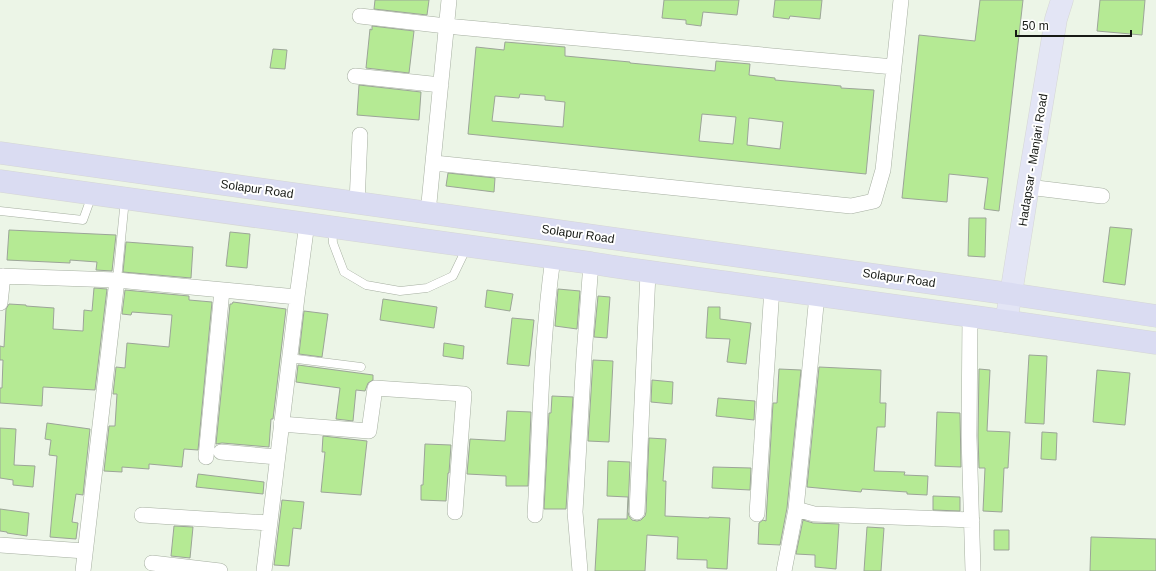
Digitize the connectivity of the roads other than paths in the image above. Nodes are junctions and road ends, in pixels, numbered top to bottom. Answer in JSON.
{"nodes":[{"id":1,"x":449,"y":0,"type":"edge"},
{"id":2,"x":901,"y":0,"type":"edge"},
{"id":3,"x":1062,"y":0,"type":"edge"},
{"id":4,"x":360,"y":16,"type":"dead end"},
{"id":5,"x":446,"y":26,"type":"junction"},
{"id":6,"x":894,"y":67,"type":"junction"},
{"id":7,"x":355,"y":76,"type":"dead end"},
{"id":8,"x":441,"y":85,"type":"junction"},
{"id":9,"x":360,"y":135,"type":"dead end"},
{"id":10,"x":0,"y":153,"type":"edge"},
{"id":11,"x":434,"y":163,"type":"junction"},
{"id":12,"x":0,"y":181,"type":"edge"},
{"id":13,"x":1028,"y":187,"type":"junction"},
{"id":14,"x":92,"y":194,"type":"junction"},
{"id":15,"x":1102,"y":196,"type":"dead end"},
{"id":16,"x":125,"y":198,"type":"junction"},
{"id":17,"x":357,"y":203,"type":"junction"},
{"id":18,"x":0,"y":211,"type":"edge"},
{"id":19,"x":428,"y":213,"type":"junction"},
{"id":20,"x":307,"y":223,"type":"junction"},
{"id":21,"x":332,"y":227,"type":"junction"},
{"id":22,"x":467,"y":246,"type":"junction"},
{"id":23,"x":554,"y":258,"type":"junction"},
{"id":24,"x":591,"y":263,"type":"junction"},
{"id":25,"x":648,"y":273,"type":"junction"},
{"id":26,"x":2,"y":276,"type":"edge"},
{"id":27,"x":117,"y":280,"type":"junction"},
{"id":28,"x":772,"y":288,"type":"junction"},
{"id":29,"x":222,"y":290,"type":"junction"},
{"id":30,"x":1011,"y":294,"type":"junction"},
{"id":31,"x":817,"y":295,"type":"junction"},
{"id":32,"x":297,"y":297,"type":"junction"},
{"id":33,"x":0,"y":303,"type":"edge"},
{"id":34,"x":970,"y":316,"type":"junction"},
{"id":35,"x":1156,"y":316,"type":"edge"},
{"id":36,"x":1006,"y":321,"type":"junction"},
{"id":37,"x":1156,"y":343,"type":"edge"},
{"id":38,"x":289,"y":358,"type":"junction"},
{"id":39,"x":361,"y":367,"type":"dead end"},
{"id":40,"x":281,"y":424,"type":"junction"},
{"id":41,"x":221,"y":452,"type":"dead end"},
{"id":42,"x":206,"y":457,"type":"dead end"},
{"id":43,"x":277,"y":457,"type":"junction"},
{"id":44,"x":796,"y":509,"type":"junction"},
{"id":45,"x":455,"y":512,"type":"dead end"},
{"id":46,"x":637,"y":512,"type":"dead end"},
{"id":47,"x":757,"y":514,"type":"dead end"},
{"id":48,"x":142,"y":515,"type":"dead end"},
{"id":49,"x":535,"y":515,"type":"dead end"},
{"id":50,"x":972,"y":520,"type":"junction"},
{"id":51,"x":269,"y":523,"type":"junction"},
{"id":52,"x":0,"y":545,"type":"edge"},
{"id":53,"x":85,"y":551,"type":"junction"},
{"id":54,"x":152,"y":563,"type":"dead end"},
{"id":55,"x":83,"y":571,"type":"edge"},
{"id":56,"x":220,"y":571,"type":"edge"},
{"id":57,"x":264,"y":571,"type":"edge"},
{"id":58,"x":580,"y":571,"type":"edge"},
{"id":59,"x":784,"y":571,"type":"edge"},
{"id":60,"x":973,"y":571,"type":"edge"}],
"edges":[{"from":1,"to":5,"type":"street"},
{"from":2,"to":6,"type":"street"},
{"from":3,"to":13,"type":"main road","name":"Hadapsar - Manjari Road"},
{"from":4,"to":5,"type":"street"},
{"from":5,"to":6,"type":"street"},
{"from":5,"to":8,"type":"street"},
{"from":6,"to":11,"type":"street"},
{"from":7,"to":8,"type":"street"},
{"from":8,"to":11,"type":"street"},
{"from":9,"to":17,"type":"street"},
{"from":10,"to":17,"type":"highway","name":"Solapur Road"},
{"from":11,"to":19,"type":"street"},
{"from":12,"to":14,"type":"highway"},
{"from":13,"to":15,"type":"street"},
{"from":13,"to":30,"type":"main road","name":"Hadapsar - Manjari Road"},
{"from":14,"to":16,"type":"highway"},
{"from":14,"to":18,"type":"lane"},
{"from":16,"to":20,"type":"highway"},
{"from":16,"to":27,"type":"lane"},
{"from":17,"to":19,"type":"highway","name":"Solapur Road"},
{"from":19,"to":30,"type":"highway","name":"Solapur Road"},
{"from":20,"to":21,"type":"highway"},
{"from":20,"to":32,"type":"street"},
{"from":21,"to":22,"type":"highway"},
{"from":21,"to":22,"type":"lane"},
{"from":22,"to":23,"type":"highway"},
{"from":23,"to":24,"type":"highway"},
{"from":23,"to":49,"type":"street"},
{"from":24,"to":25,"type":"highway"},
{"from":24,"to":58,"type":"street"},
{"from":25,"to":28,"type":"highway"},
{"from":25,"to":46,"type":"street"},
{"from":26,"to":27,"type":"street"},
{"from":26,"to":33,"type":"street"},
{"from":27,"to":29,"type":"street"},
{"from":27,"to":53,"type":"street"},
{"from":28,"to":31,"type":"highway"},
{"from":28,"to":47,"type":"street"},
{"from":29,"to":32,"type":"street"},
{"from":29,"to":42,"type":"street"},
{"from":30,"to":35,"type":"highway","name":"Solapur Road"},
{"from":30,"to":36,"type":"main road","name":"Hadapsar - Manjari Road"},
{"from":31,"to":34,"type":"highway"},
{"from":31,"to":44,"type":"street"},
{"from":32,"to":38,"type":"street"},
{"from":34,"to":36,"type":"highway"},
{"from":34,"to":50,"type":"street"},
{"from":36,"to":37,"type":"highway"},
{"from":38,"to":39,"type":"lane"},
{"from":38,"to":40,"type":"street"},
{"from":40,"to":43,"type":"street"},
{"from":40,"to":45,"type":"street"},
{"from":41,"to":43,"type":"street"},
{"from":43,"to":51,"type":"street"},
{"from":44,"to":50,"type":"street"},
{"from":44,"to":59,"type":"street"},
{"from":48,"to":51,"type":"street"},
{"from":50,"to":60,"type":"street"},
{"from":51,"to":57,"type":"street"},
{"from":52,"to":53,"type":"street"},
{"from":53,"to":55,"type":"street"},
{"from":54,"to":56,"type":"street"}]}
